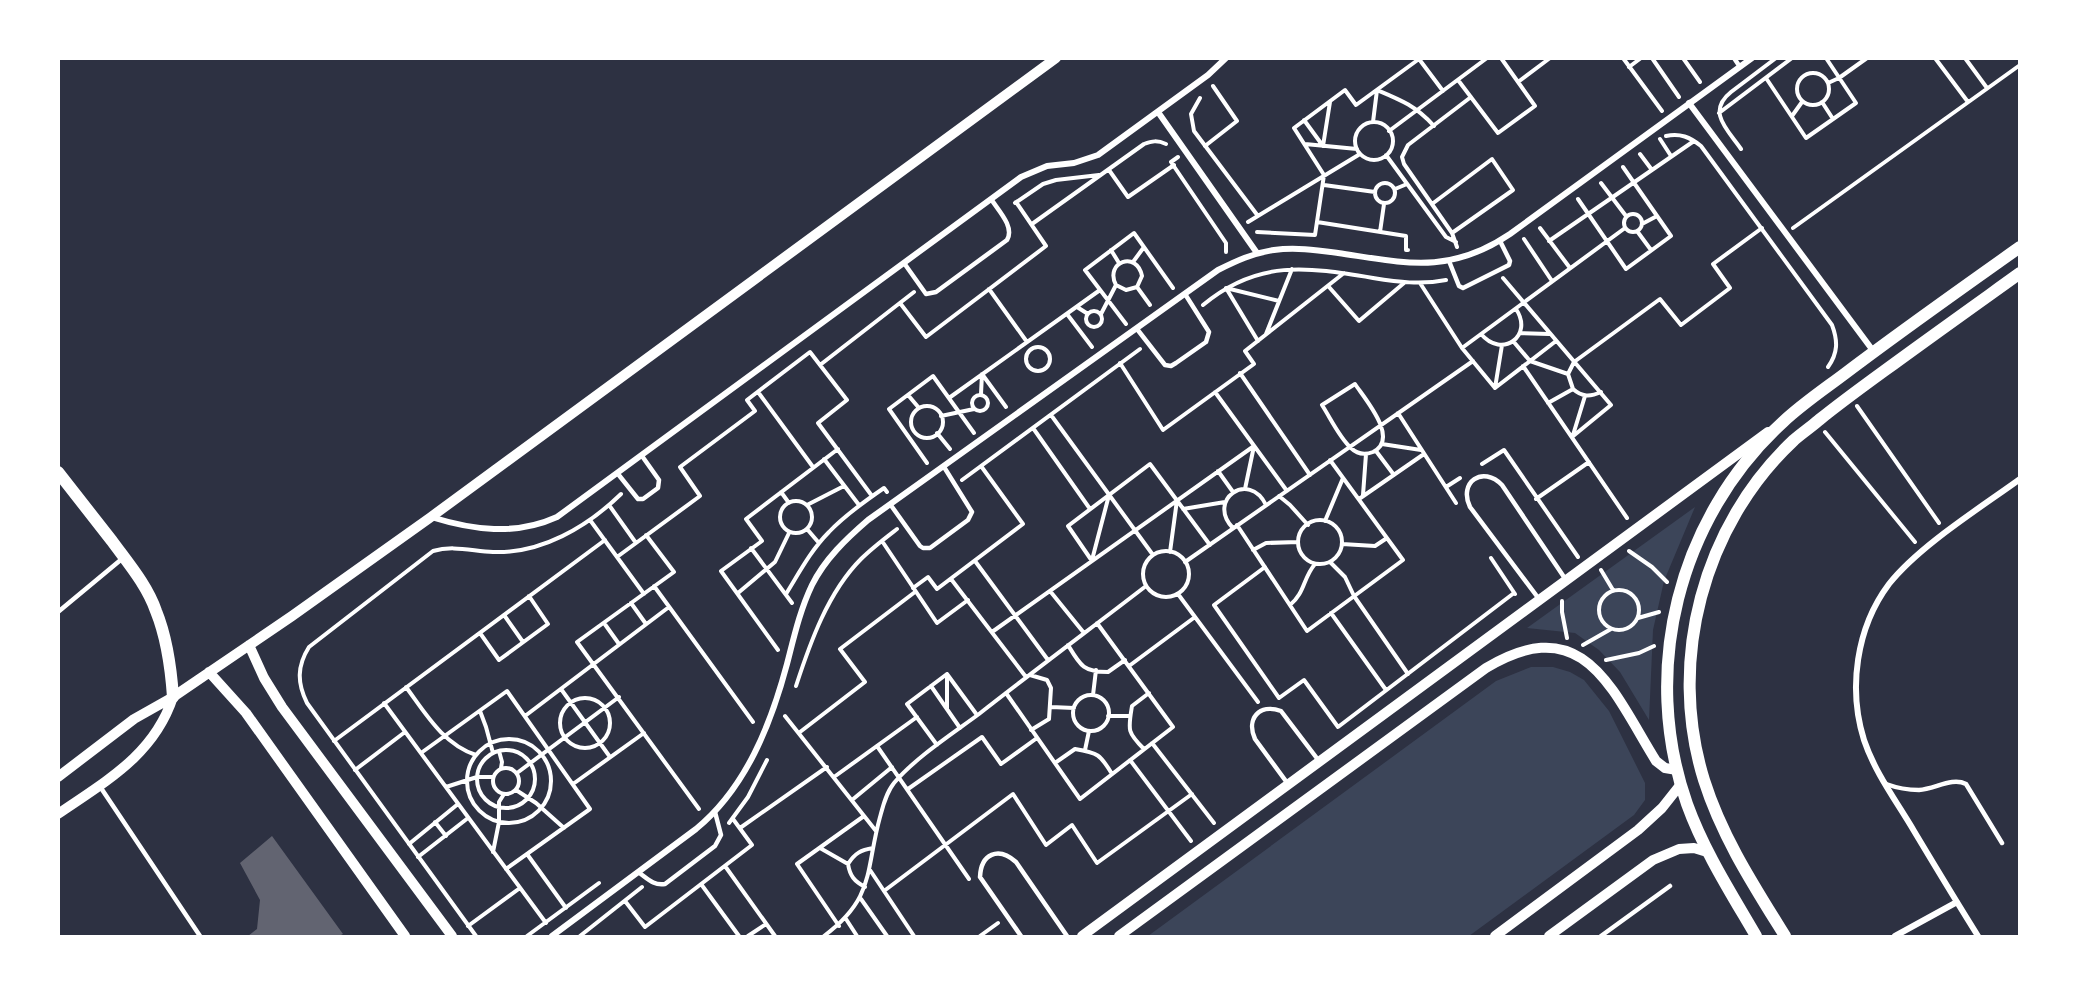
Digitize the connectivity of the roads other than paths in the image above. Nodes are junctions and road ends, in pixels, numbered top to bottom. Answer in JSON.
{"nodes":[{"id":1,"x":1056,"y":58,"type":"edge"},
{"id":2,"x":1226,"y":58,"type":"edge"},
{"id":3,"x":1734,"y":58,"type":"edge"},
{"id":4,"x":1752,"y":58,"type":"edge"},
{"id":5,"x":1740,"y":67,"type":"junction"},
{"id":6,"x":1687,"y":105,"type":"junction"},
{"id":7,"x":1158,"y":112,"type":"junction"},
{"id":8,"x":991,"y":199,"type":"junction"},
{"id":9,"x":1500,"y":241,"type":"junction"},
{"id":10,"x":2019,"y":247,"type":"edge"},
{"id":11,"x":1257,"y":253,"type":"junction"},
{"id":12,"x":1449,"y":261,"type":"junction"},
{"id":13,"x":904,"y":263,"type":"junction"},
{"id":14,"x":2019,"y":273,"type":"edge"},
{"id":15,"x":1185,"y":294,"type":"junction"},
{"id":16,"x":1137,"y":329,"type":"junction"},
{"id":17,"x":1874,"y":352,"type":"junction"},
{"id":18,"x":1783,"y":422,"type":"junction"},
{"id":19,"x":642,"y":456,"type":"junction"},
{"id":20,"x":944,"y":467,"type":"junction"},
{"id":21,"x":58,"y":472,"type":"edge"},
{"id":22,"x":618,"y":474,"type":"junction"},
{"id":23,"x":2019,"y":479,"type":"edge"},
{"id":24,"x":891,"y":500,"type":"junction"},
{"id":25,"x":430,"y":517,"type":"junction"},
{"id":26,"x":124,"y":557,"type":"junction"},
{"id":27,"x":1563,"y":575,"type":"junction"},
{"id":28,"x":1539,"y":599,"type":"junction"},
{"id":29,"x":58,"y":612,"type":"edge"},
{"id":30,"x":249,"y":645,"type":"junction"},
{"id":31,"x":209,"y":672,"type":"junction"},
{"id":32,"x":173,"y":697,"type":"junction"},
{"id":33,"x":1319,"y":761,"type":"junction"},
{"id":34,"x":1677,"y":770,"type":"junction"},
{"id":35,"x":58,"y":777,"type":"edge"},
{"id":36,"x":1288,"y":784,"type":"junction"},
{"id":37,"x":1681,"y":784,"type":"junction"},
{"id":38,"x":1886,"y":784,"type":"junction"},
{"id":39,"x":99,"y":785,"type":"junction"},
{"id":40,"x":715,"y":812,"type":"junction"},
{"id":41,"x":58,"y":814,"type":"edge"},
{"id":42,"x":2002,"y":843,"type":"dead end"},
{"id":43,"x":1707,"y":852,"type":"junction"},
{"id":44,"x":638,"y":872,"type":"junction"},
{"id":45,"x":1670,"y":886,"type":"dead end"},
{"id":46,"x":1957,"y":902,"type":"junction"},
{"id":47,"x":200,"y":936,"type":"edge"},
{"id":48,"x":405,"y":936,"type":"edge"},
{"id":49,"x":452,"y":936,"type":"edge"},
{"id":50,"x":552,"y":936,"type":"edge"},
{"id":51,"x":1021,"y":936,"type":"edge"},
{"id":52,"x":1067,"y":936,"type":"edge"},
{"id":53,"x":1082,"y":936,"type":"edge"},
{"id":54,"x":1119,"y":936,"type":"edge"},
{"id":55,"x":1495,"y":936,"type":"edge"},
{"id":56,"x":1549,"y":936,"type":"edge"},
{"id":57,"x":1601,"y":936,"type":"edge"},
{"id":58,"x":1756,"y":936,"type":"edge"},
{"id":59,"x":1785,"y":936,"type":"edge"},
{"id":60,"x":1895,"y":936,"type":"edge"},
{"id":61,"x":1978,"y":936,"type":"edge"}],
"edges":[{"from":1,"to":25,"type":"street"},
{"from":2,"to":7,"type":"street"},
{"from":3,"to":5,"type":"lane"},
{"from":4,"to":5,"type":"street"},
{"from":5,"to":6,"type":"street"},
{"from":6,"to":9,"type":"street"},
{"from":6,"to":17,"type":"street"},
{"from":7,"to":8,"type":"street"},
{"from":7,"to":11,"type":"street"},
{"from":8,"to":13,"type":"street"},
{"from":8,"to":13,"type":"lane"},
{"from":9,"to":12,"type":"street"},
{"from":9,"to":12,"type":"lane"},
{"from":10,"to":17,"type":"main road"},
{"from":11,"to":12,"type":"street"},
{"from":11,"to":15,"type":"street"},
{"from":13,"to":19,"type":"street"},
{"from":14,"to":59,"type":"main road"},
{"from":15,"to":16,"type":"street"},
{"from":15,"to":16,"type":"lane"},
{"from":16,"to":20,"type":"street"},
{"from":17,"to":18,"type":"main road"},
{"from":18,"to":27,"type":"street"},
{"from":18,"to":34,"type":"main road"},
{"from":19,"to":22,"type":"street"},
{"from":19,"to":22,"type":"lane"},
{"from":20,"to":24,"type":"street"},
{"from":20,"to":24,"type":"lane"},
{"from":21,"to":26,"type":"main road"},
{"from":22,"to":25,"type":"street"},
{"from":23,"to":38,"type":"street"},
{"from":24,"to":40,"type":"street"},
{"from":25,"to":30,"type":"street"},
{"from":26,"to":29,"type":"lane"},
{"from":26,"to":32,"type":"main road"},
{"from":27,"to":28,"type":"street"},
{"from":27,"to":28,"type":"lane"},
{"from":28,"to":33,"type":"street"},
{"from":30,"to":31,"type":"street"},
{"from":30,"to":49,"type":"street"},
{"from":31,"to":32,"type":"street"},
{"from":31,"to":48,"type":"street"},
{"from":32,"to":35,"type":"street"},
{"from":32,"to":39,"type":"street"},
{"from":33,"to":36,"type":"street"},
{"from":33,"to":36,"type":"lane"},
{"from":34,"to":37,"type":"main road"},
{"from":34,"to":54,"type":"street"},
{"from":36,"to":53,"type":"street"},
{"from":37,"to":43,"type":"main road"},
{"from":37,"to":55,"type":"street"},
{"from":38,"to":42,"type":"lane"},
{"from":38,"to":46,"type":"street"},
{"from":39,"to":41,"type":"street"},
{"from":39,"to":47,"type":"lane"},
{"from":40,"to":44,"type":"street"},
{"from":40,"to":44,"type":"lane"},
{"from":43,"to":56,"type":"street"},
{"from":43,"to":58,"type":"main road"},
{"from":44,"to":50,"type":"street"},
{"from":45,"to":57,"type":"lane"},
{"from":46,"to":60,"type":"street"},
{"from":46,"to":61,"type":"street"},
{"from":51,"to":52,"type":"lane"}]}
